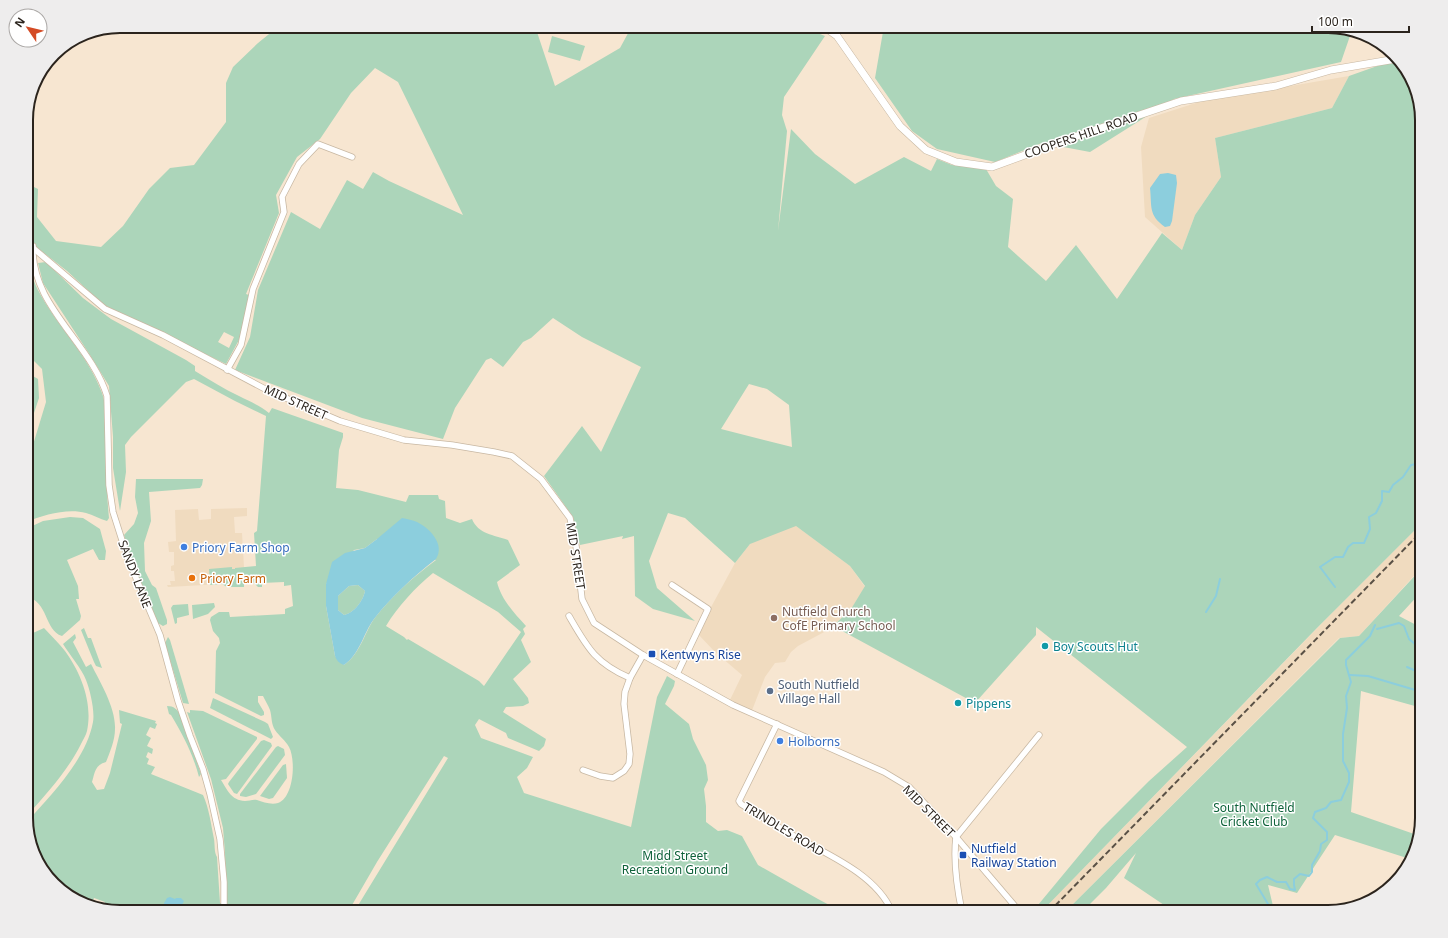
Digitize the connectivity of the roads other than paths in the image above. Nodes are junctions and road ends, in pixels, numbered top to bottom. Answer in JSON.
{"nodes":[{"id":1,"x":833,"y":33,"type":"edge"},
{"id":2,"x":1390,"y":60,"type":"edge"},
{"id":3,"x":352,"y":157,"type":"dead end"},
{"id":4,"x":33,"y":246,"type":"edge"},
{"id":5,"x":33,"y":262,"type":"edge"},
{"id":6,"x":228,"y":370,"type":"junction"},
{"id":7,"x":672,"y":585,"type":"dead end"},
{"id":8,"x":569,"y":616,"type":"dead end"},
{"id":9,"x":643,"y":655,"type":"junction"},
{"id":10,"x":677,"y":674,"type":"junction"},
{"id":11,"x":630,"y":678,"type":"junction"},
{"id":12,"x":777,"y":724,"type":"junction"},
{"id":13,"x":1039,"y":735,"type":"dead end"},
{"id":14,"x":583,"y":770,"type":"dead end"},
{"id":15,"x":956,"y":837,"type":"junction"},
{"id":16,"x":224,"y":905,"type":"edge"},
{"id":17,"x":889,"y":905,"type":"edge"},
{"id":18,"x":961,"y":905,"type":"edge"},
{"id":19,"x":1014,"y":905,"type":"edge"}],
"edges":[{"from":1,"to":2,"type":"street","name":"COOPERS HILL ROAD"},
{"from":3,"to":6,"type":"street"},
{"from":4,"to":6,"type":"street","name":"MID STREET"},
{"from":5,"to":16,"type":"street","name":"SANDY LANE"},
{"from":6,"to":9,"type":"street","name":"MID STREET"},
{"from":7,"to":10,"type":"street"},
{"from":8,"to":11,"type":"street"},
{"from":9,"to":10,"type":"street","name":"MID STREET"},
{"from":9,"to":11,"type":"street"},
{"from":10,"to":12,"type":"street","name":"MID STREET"},
{"from":11,"to":14,"type":"street"},
{"from":12,"to":15,"type":"street","name":"MID STREET"},
{"from":12,"to":17,"type":"street","name":"TRINDLES ROAD"},
{"from":13,"to":15,"type":"street"},
{"from":15,"to":18,"type":"street"},
{"from":15,"to":19,"type":"street","name":"MID STREET"}]}
